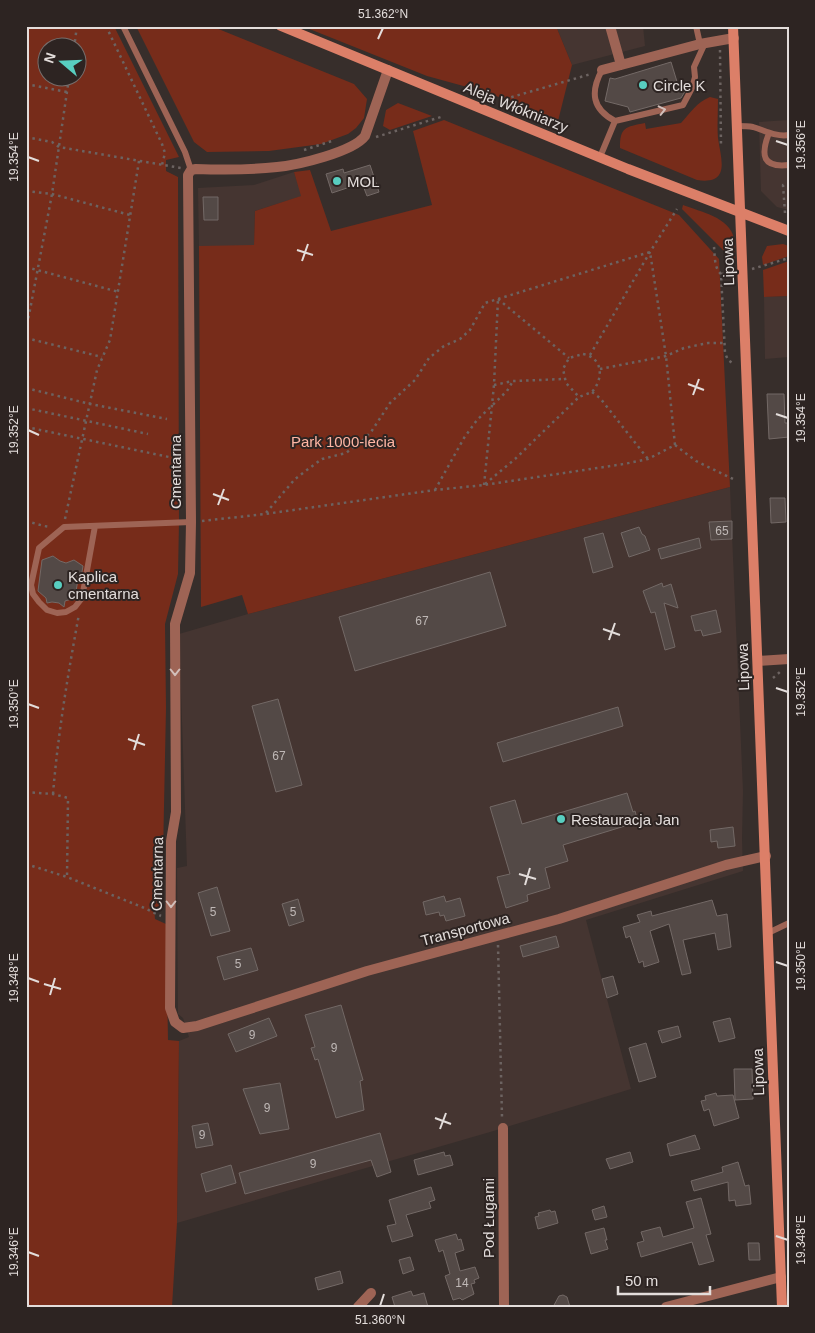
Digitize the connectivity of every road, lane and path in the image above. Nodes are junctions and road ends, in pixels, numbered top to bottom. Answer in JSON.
{"nodes":[{"id":1,"x":106,"y":26,"type":"edge"},
{"id":2,"x":123,"y":26,"type":"edge"},
{"id":3,"x":281,"y":26,"type":"edge"},
{"id":4,"x":610,"y":26,"type":"edge"},
{"id":5,"x":696,"y":26,"type":"edge"},
{"id":6,"x":733,"y":26,"type":"edge"},
{"id":7,"x":734,"y":38,"type":"junction"},
{"id":8,"x":702,"y":43,"type":"junction"},
{"id":9,"x":720,"y":47,"type":"dead end"},
{"id":10,"x":622,"y":65,"type":"junction"},
{"id":11,"x":388,"y":70,"type":"junction"},
{"id":12,"x":602,"y":70,"type":"junction"},
{"id":13,"x":26,"y":84,"type":"edge"},
{"id":14,"x":68,"y":88,"type":"edge"},
{"id":15,"x":67,"y":92,"type":"junction"},
{"id":16,"x":505,"y":99,"type":"dead end"},
{"id":17,"x":444,"y":116,"type":"dead end"},
{"id":18,"x":615,"y":121,"type":"junction"},
{"id":19,"x":737,"y":126,"type":"junction"},
{"id":20,"x":769,"y":133,"type":"junction"},
{"id":21,"x":789,"y":135,"type":"edge"},
{"id":22,"x":26,"y":137,"type":"edge"},
{"id":23,"x":337,"y":140,"type":"dead end"},
{"id":24,"x":361,"y":142,"type":"junction"},
{"id":25,"x":721,"y":146,"type":"dead end"},
{"id":26,"x":59,"y":147,"type":"junction"},
{"id":27,"x":296,"y":152,"type":"dead end"},
{"id":28,"x":600,"y":157,"type":"junction"},
{"id":29,"x":139,"y":161,"type":"junction"},
{"id":30,"x":162,"y":165,"type":"junction"},
{"id":31,"x":789,"y":166,"type":"edge"},
{"id":32,"x":191,"y":170,"type":"junction"},
{"id":33,"x":788,"y":185,"type":"edge"},
{"id":34,"x":26,"y":190,"type":"edge"},
{"id":35,"x":52,"y":194,"type":"junction"},
{"id":36,"x":677,"y":209,"type":"dead end"},
{"id":37,"x":741,"y":212,"type":"junction"},
{"id":38,"x":785,"y":212,"type":"dead end"},
{"id":39,"x":130,"y":215,"type":"junction"},
{"id":40,"x":789,"y":231,"type":"edge"},
{"id":41,"x":714,"y":247,"type":"dead end"},
{"id":42,"x":650,"y":252,"type":"junction"},
{"id":43,"x":789,"y":258,"type":"edge"},
{"id":44,"x":26,"y":267,"type":"edge"},
{"id":45,"x":761,"y":268,"type":"dead end"},
{"id":46,"x":37,"y":270,"type":"junction"},
{"id":47,"x":728,"y":273,"type":"dead end"},
{"id":48,"x":721,"y":274,"type":"junction"},
{"id":49,"x":119,"y":292,"type":"junction"},
{"id":50,"x":498,"y":299,"type":"junction"},
{"id":51,"x":26,"y":331,"type":"edge"},
{"id":52,"x":26,"y":338,"type":"edge"},
{"id":53,"x":724,"y":343,"type":"junction"},
{"id":54,"x":590,"y":355,"type":"junction"},
{"id":55,"x":666,"y":356,"type":"junction"},
{"id":56,"x":102,"y":357,"type":"junction"},
{"id":57,"x":569,"y":358,"type":"junction"},
{"id":58,"x":600,"y":369,"type":"junction"},
{"id":59,"x":736,"y":369,"type":"dead end"},
{"id":60,"x":564,"y":379,"type":"junction"},
{"id":61,"x":513,"y":381,"type":"junction"},
{"id":62,"x":494,"y":385,"type":"junction"},
{"id":63,"x":26,"y":388,"type":"edge"},
{"id":64,"x":592,"y":392,"type":"junction"},
{"id":65,"x":579,"y":397,"type":"junction"},
{"id":66,"x":90,"y":404,"type":"junction"},
{"id":67,"x":26,"y":408,"type":"edge"},
{"id":68,"x":167,"y":419,"type":"dead end"},
{"id":69,"x":87,"y":420,"type":"junction"},
{"id":70,"x":26,"y":427,"type":"edge"},
{"id":71,"x":148,"y":434,"type":"dead end"},
{"id":72,"x":83,"y":438,"type":"junction"},
{"id":73,"x":675,"y":445,"type":"junction"},
{"id":74,"x":168,"y":457,"type":"dead end"},
{"id":75,"x":648,"y":458,"type":"junction"},
{"id":76,"x":733,"y":479,"type":"dead end"},
{"id":77,"x":484,"y":485,"type":"junction"},
{"id":78,"x":435,"y":490,"type":"junction"},
{"id":79,"x":265,"y":514,"type":"junction"},
{"id":80,"x":26,"y":521,"type":"edge"},
{"id":81,"x":190,"y":522,"type":"junction"},
{"id":82,"x":95,"y":526,"type":"junction"},
{"id":83,"x":64,"y":528,"type":"junction"},
{"id":84,"x":82,"y":598,"type":"junction"},
{"id":85,"x":789,"y":659,"type":"edge"},
{"id":86,"x":758,"y":661,"type":"junction"},
{"id":87,"x":26,"y":792,"type":"edge"},
{"id":88,"x":53,"y":794,"type":"junction"},
{"id":89,"x":766,"y":856,"type":"junction"},
{"id":90,"x":26,"y":864,"type":"edge"},
{"id":91,"x":67,"y":878,"type":"junction"},
{"id":92,"x":171,"y":920,"type":"junction"},
{"id":93,"x":789,"y":923,"type":"edge"},
{"id":94,"x":768,"y":933,"type":"junction"},
{"id":95,"x":498,"y":936,"type":"junction"},
{"id":96,"x":175,"y":1022,"type":"joint"},
{"id":97,"x":503,"y":1128,"type":"joint"},
{"id":98,"x":781,"y":1277,"type":"junction"},
{"id":99,"x":371,"y":1293,"type":"dead end"},
{"id":100,"x":358,"y":1307,"type":"edge"},
{"id":101,"x":504,"y":1307,"type":"edge"},
{"id":102,"x":666,"y":1307,"type":"edge"},
{"id":103,"x":782,"y":1307,"type":"edge"}],
"edges":[{"from":1,"to":30,"type":"path"},
{"from":2,"to":32,"type":"lane"},
{"from":3,"to":11,"type":"main road","name":"Aleja Włókniarzy"},
{"from":4,"to":10,"type":"street"},
{"from":5,"to":8,"type":"lane"},
{"from":6,"to":7,"type":"main road","name":"Lipowa"},
{"from":7,"to":8,"type":"street"},
{"from":7,"to":19,"type":"main road","name":"Lipowa"},
{"from":8,"to":10,"type":"street"},
{"from":18,"to":8,"type":"lane","one_way":true},
{"from":9,"to":25,"type":"path"},
{"from":10,"to":12,"type":"street"},
{"from":11,"to":24,"type":"street"},
{"from":11,"to":28,"type":"main road","name":"Aleja Włókniarzy"},
{"from":12,"to":16,"type":"path"},
{"from":12,"to":18,"type":"lane"},
{"from":13,"to":15,"type":"path"},
{"from":14,"to":15,"type":"path"},
{"from":15,"to":26,"type":"path"},
{"from":17,"to":24,"type":"path"},
{"from":18,"to":28,"type":"lane"},
{"from":19,"to":20,"type":"lane"},
{"from":19,"to":37,"type":"main road","name":"Lipowa"},
{"from":20,"to":21,"type":"lane"},
{"from":20,"to":31,"type":"lane"},
{"from":22,"to":26,"type":"path"},
{"from":23,"to":27,"type":"path"},
{"from":24,"to":32,"type":"street"},
{"from":26,"to":29,"type":"path"},
{"from":26,"to":35,"type":"path"},
{"from":28,"to":37,"type":"main road","name":"Aleja Włókniarzy"},
{"from":29,"to":30,"type":"path"},
{"from":29,"to":39,"type":"path"},
{"from":30,"to":32,"type":"path"},
{"from":32,"to":81,"type":"street","name":"Cmentarna"},
{"from":33,"to":38,"type":"path"},
{"from":34,"to":35,"type":"path"},
{"from":35,"to":39,"type":"path"},
{"from":35,"to":46,"type":"path"},
{"from":36,"to":42,"type":"path"},
{"from":37,"to":40,"type":"main road","name":"Aleja Włókniarzy"},
{"from":37,"to":86,"type":"main road","name":"Lipowa"},
{"from":39,"to":49,"type":"path"},
{"from":41,"to":48,"type":"path"},
{"from":42,"to":50,"type":"path"},
{"from":42,"to":54,"type":"path"},
{"from":42,"to":55,"type":"path"},
{"from":43,"to":45,"type":"path"},
{"from":44,"to":46,"type":"path"},
{"from":46,"to":49,"type":"path"},
{"from":46,"to":51,"type":"path"},
{"from":47,"to":48,"type":"path"},
{"from":48,"to":53,"type":"path"},
{"from":49,"to":56,"type":"path"},
{"from":50,"to":57,"type":"path"},
{"from":50,"to":62,"type":"path"},
{"from":50,"to":79,"type":"path"},
{"from":52,"to":56,"type":"path"},
{"from":53,"to":55,"type":"path"},
{"from":53,"to":59,"type":"path"},
{"from":54,"to":57,"type":"path"},
{"from":54,"to":58,"type":"path"},
{"from":55,"to":58,"type":"path"},
{"from":55,"to":73,"type":"path"},
{"from":56,"to":66,"type":"path"},
{"from":57,"to":60,"type":"path"},
{"from":58,"to":64,"type":"path"},
{"from":60,"to":61,"type":"path"},
{"from":60,"to":65,"type":"path"},
{"from":61,"to":62,"type":"path"},
{"from":61,"to":78,"type":"path"},
{"from":62,"to":77,"type":"path"},
{"from":63,"to":66,"type":"path"},
{"from":64,"to":65,"type":"path"},
{"from":64,"to":75,"type":"path"},
{"from":65,"to":77,"type":"path"},
{"from":66,"to":68,"type":"path"},
{"from":66,"to":69,"type":"path"},
{"from":67,"to":69,"type":"path"},
{"from":69,"to":71,"type":"path"},
{"from":69,"to":72,"type":"path"},
{"from":70,"to":72,"type":"path"},
{"from":72,"to":74,"type":"path"},
{"from":72,"to":83,"type":"path"},
{"from":73,"to":75,"type":"path"},
{"from":73,"to":76,"type":"path"},
{"from":75,"to":77,"type":"path"},
{"from":77,"to":78,"type":"path"},
{"from":78,"to":79,"type":"path"},
{"from":79,"to":81,"type":"path"},
{"from":80,"to":83,"type":"path"},
{"from":81,"to":82,"type":"lane"},
{"from":81,"to":92,"type":"street","name":"Cmentarna","one_way":true},
{"from":82,"to":83,"type":"lane"},
{"from":82,"to":84,"type":"lane"},
{"from":83,"to":84,"type":"lane"},
{"from":84,"to":88,"type":"path"},
{"from":85,"to":86,"type":"street"},
{"from":86,"to":89,"type":"main road","name":"Lipowa"},
{"from":87,"to":88,"type":"path"},
{"from":88,"to":91,"type":"path"},
{"from":89,"to":94,"type":"main road","name":"Lipowa"},
{"from":89,"to":95,"type":"street","name":"Transportowa"},
{"from":90,"to":91,"type":"path"},
{"from":91,"to":92,"type":"path"},
{"from":92,"to":96,"type":"street","name":"Cmentarna"},
{"from":93,"to":94,"type":"lane"},
{"from":94,"to":98,"type":"main road","name":"Lipowa"},
{"from":95,"to":96,"type":"street","name":"Transportowa"},
{"from":95,"to":97,"type":"path"},
{"from":97,"to":101,"type":"street","name":"Pod Ługami"},
{"from":98,"to":102,"type":"street"},
{"from":98,"to":103,"type":"main road","name":"Lipowa"},
{"from":99,"to":100,"type":"street"}]}
